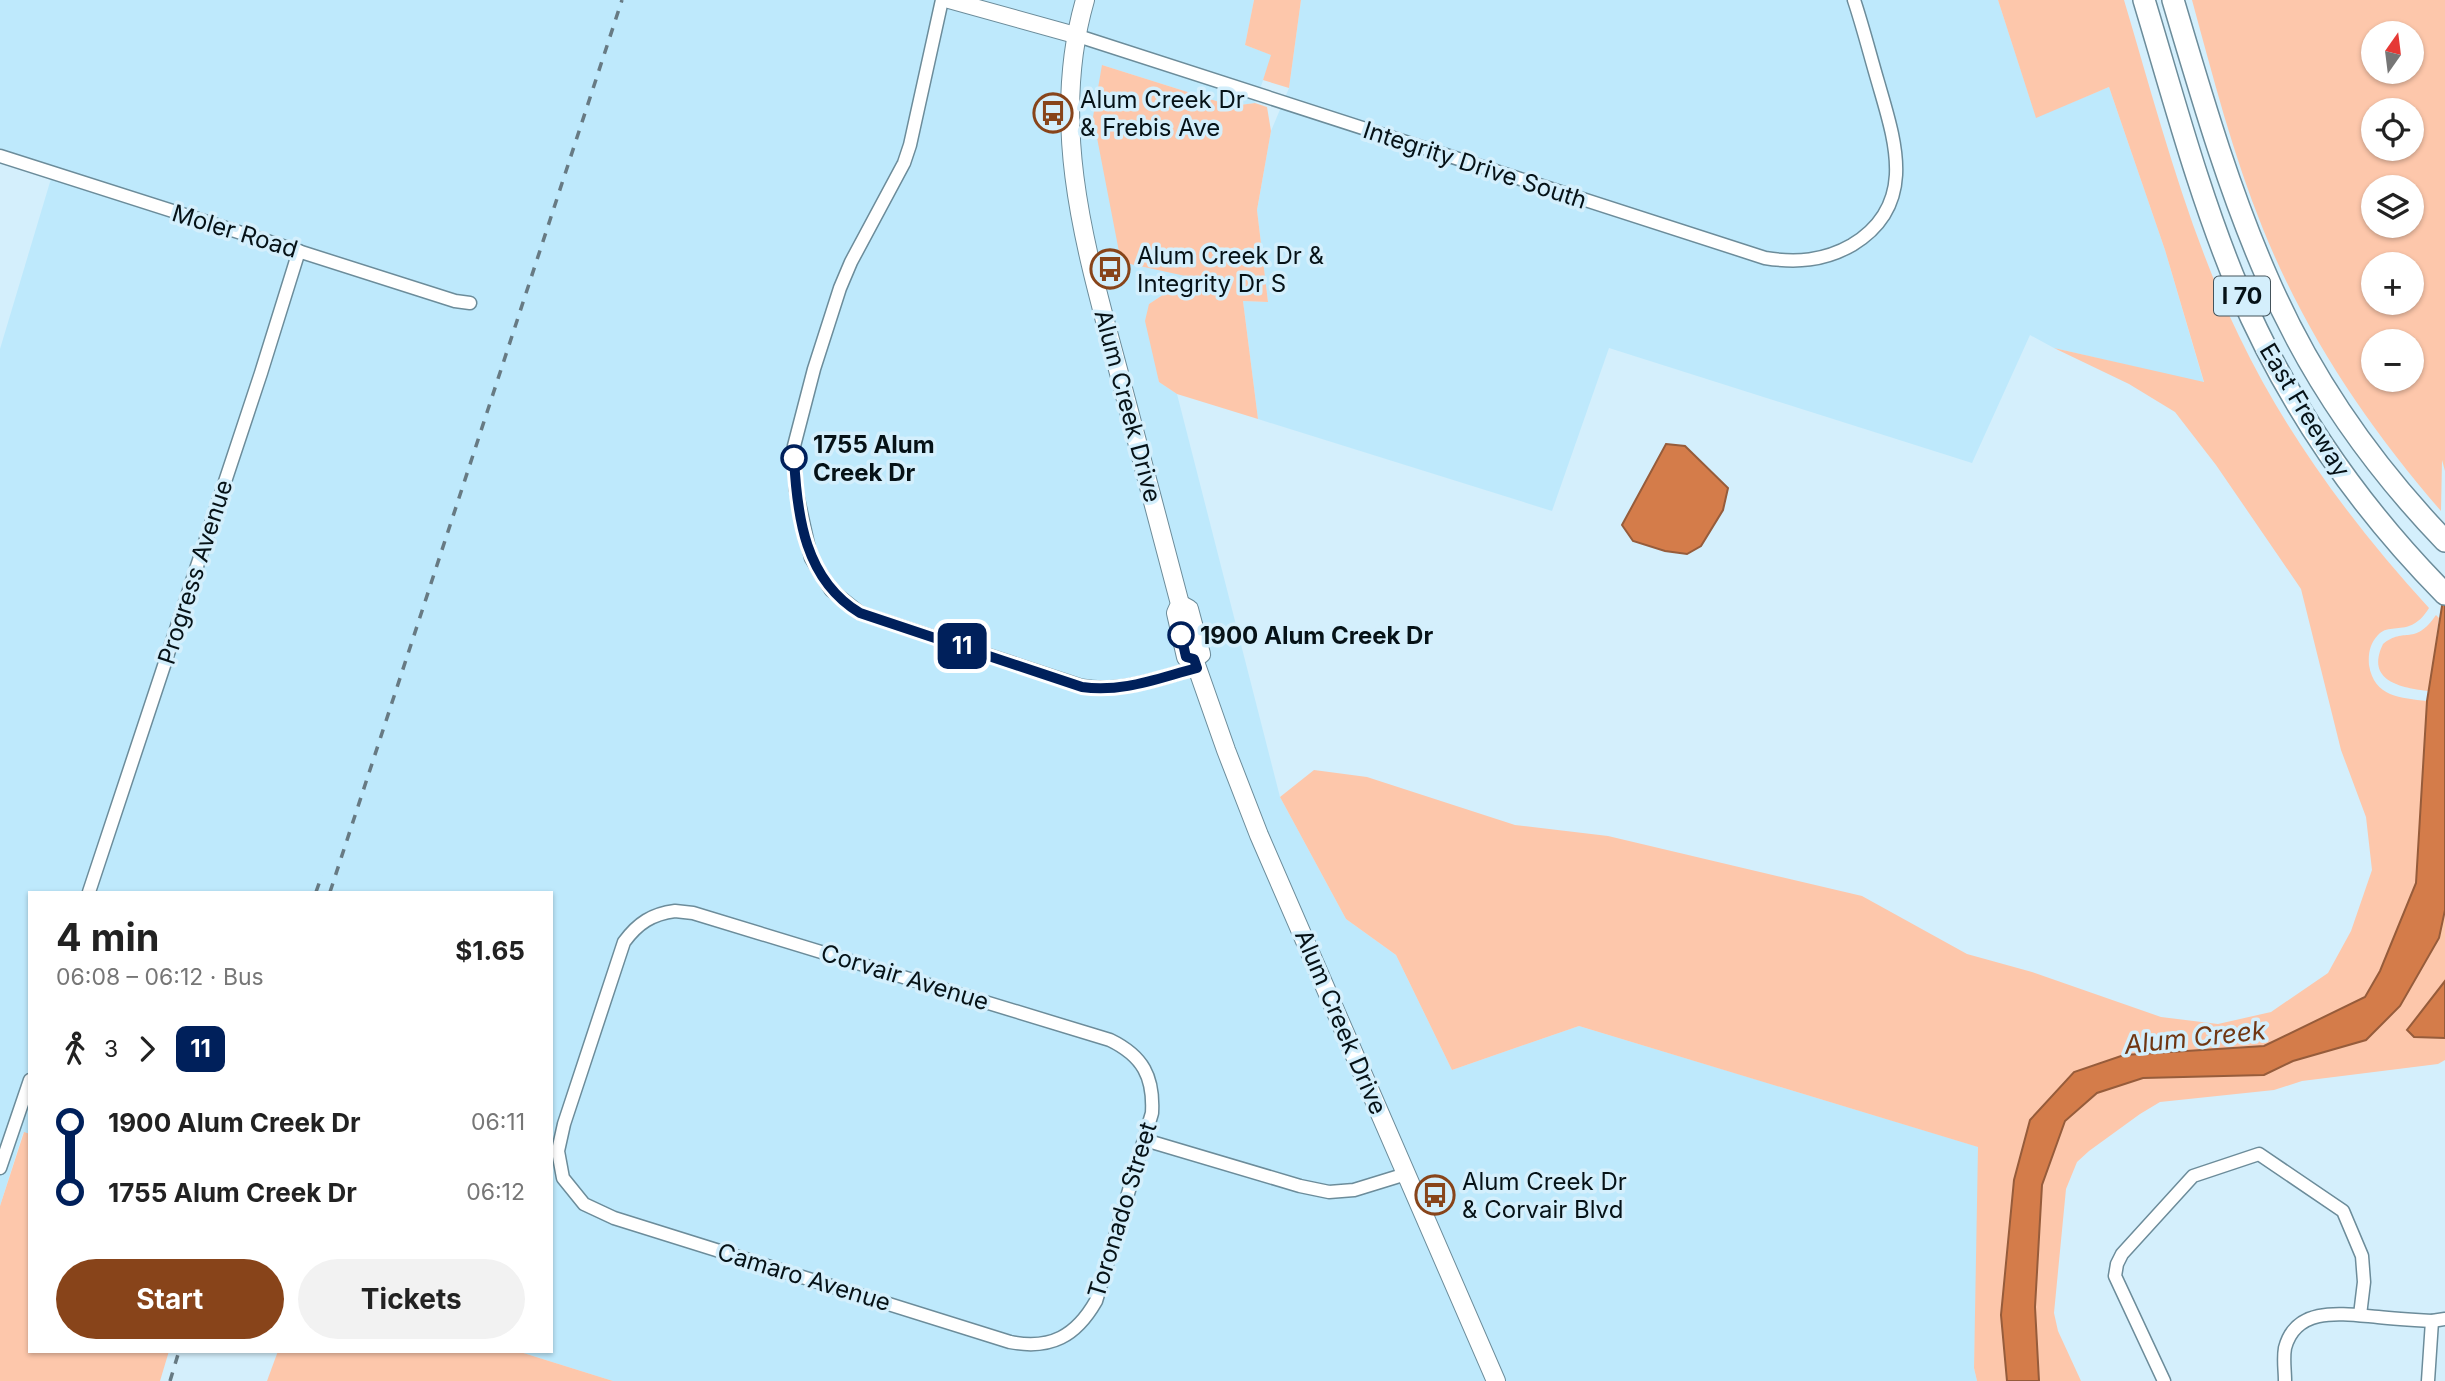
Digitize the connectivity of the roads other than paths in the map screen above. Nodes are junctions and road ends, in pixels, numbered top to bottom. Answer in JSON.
{"nodes":[{"id":1,"x":942,"y":0,"type":"edge"},
{"id":2,"x":949,"y":0,"type":"edge"},
{"id":3,"x":1085,"y":0,"type":"edge"},
{"id":4,"x":1854,"y":0,"type":"edge"},
{"id":5,"x":2144,"y":0,"type":"edge"},
{"id":6,"x":2173,"y":0,"type":"edge"},
{"id":7,"x":1075,"y":35,"type":"junction"},
{"id":8,"x":0,"y":156,"type":"edge"},
{"id":9,"x":299,"y":251,"type":"junction"},
{"id":10,"x":470,"y":303,"type":"dead end"},
{"id":11,"x":2445,"y":541,"type":"edge"},
{"id":12,"x":2445,"y":594,"type":"edge"},
{"id":13,"x":1195,"y":664,"type":"junction"},
{"id":14,"x":89,"y":891,"type":"edge"},
{"id":15,"x":1143,"y":1066,"type":"joint"},
{"id":16,"x":28,"y":1086,"type":"edge"},
{"id":17,"x":1145,"y":1140,"type":"junction"},
{"id":18,"x":0,"y":1168,"type":"edge"},
{"id":19,"x":1406,"y":1174,"type":"junction"},
{"id":20,"x":564,"y":1178,"type":"joint"},
{"id":21,"x":2360,"y":1315,"type":"junction"},
{"id":22,"x":2438,"y":1320,"type":"edge"},
{"id":23,"x":1058,"y":1340,"type":"joint"},
{"id":24,"x":1496,"y":1381,"type":"edge"},
{"id":25,"x":2164,"y":1381,"type":"edge"},
{"id":26,"x":2285,"y":1381,"type":"edge"},
{"id":27,"x":2428,"y":1381,"type":"edge"}],
"edges":[{"from":1,"to":13,"type":"street"},
{"from":2,"to":7,"type":"main road"},
{"from":3,"to":7,"type":"main road","name":"Alum Creek Drive"},
{"from":4,"to":7,"type":"street","name":"Integrity Drive South"},
{"from":5,"to":12,"type":"highway","name":"East Freeway","number":"I 70"},
{"from":6,"to":11,"type":"highway","name":"East Freeway","number":"I 70"},
{"from":7,"to":13,"type":"main road","name":"Alum Creek Drive"},
{"from":8,"to":9,"type":"street","name":"Moler Road"},
{"from":9,"to":10,"type":"street","name":"Moler Road"},
{"from":9,"to":14,"type":"street","name":"Progress Avenue"},
{"from":13,"to":19,"type":"main road","name":"Alum Creek Drive"},
{"from":15,"to":17,"type":"street","name":"Toronado Street"},
{"from":15,"to":20,"type":"street","name":"Corvair Avenue"},
{"from":16,"to":18,"type":"street"},
{"from":17,"to":19,"type":"street"},
{"from":17,"to":23,"type":"street","name":"Toronado Street"},
{"from":19,"to":24,"type":"main road","name":"Alum Creek Drive"},
{"from":20,"to":23,"type":"street","name":"Camaro Avenue"},
{"from":21,"to":22,"type":"street"},
{"from":21,"to":25,"type":"street"},
{"from":21,"to":26,"type":"street"},
{"from":22,"to":27,"type":"street"}]}
